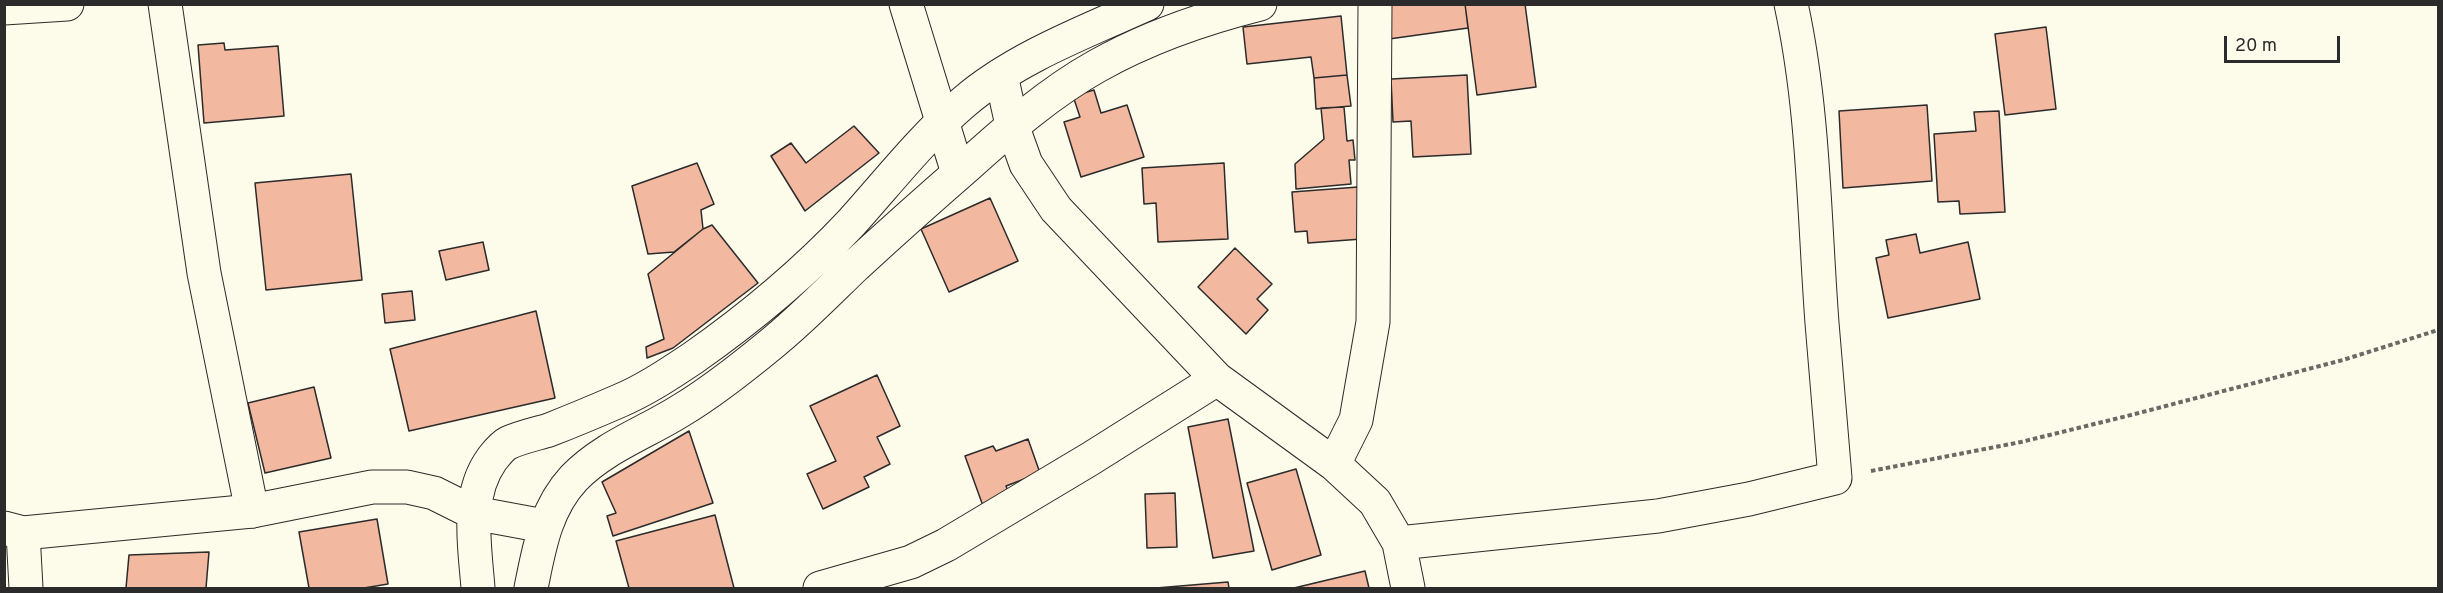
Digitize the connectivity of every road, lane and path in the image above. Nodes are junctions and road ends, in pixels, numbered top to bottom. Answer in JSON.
{"nodes":[{"id":1,"x":67,"y":4,"type":"edge"},
{"id":2,"x":165,"y":4,"type":"edge"},
{"id":3,"x":906,"y":4,"type":"edge"},
{"id":4,"x":1148,"y":4,"type":"edge"},
{"id":5,"x":1260,"y":4,"type":"edge"},
{"id":6,"x":1375,"y":4,"type":"edge"},
{"id":7,"x":1791,"y":4,"type":"edge"},
{"id":8,"x":4,"y":8,"type":"edge"},
{"id":9,"x":1001,"y":75,"type":"junction"},
{"id":10,"x":943,"y":121,"type":"junction"},
{"id":11,"x":1012,"y":125,"type":"junction"},
{"id":12,"x":958,"y":173,"type":"junction"},
{"id":13,"x":2439,"y":330,"type":"edge"},
{"id":14,"x":1217,"y":379,"type":"junction"},
{"id":15,"x":1334,"y":464,"type":"junction"},
{"id":16,"x":1835,"y":478,"type":"junction"},
{"id":17,"x":252,"y":511,"type":"junction"},
{"id":18,"x":474,"y":513,"type":"junction"},
{"id":19,"x":544,"y":526,"type":"junction"},
{"id":20,"x":14,"y":530,"type":"edge"},
{"id":21,"x":1399,"y":543,"type":"junction"},
{"id":22,"x":18,"y":580,"type":"edge"},
{"id":23,"x":477,"y":588,"type":"edge"},
{"id":24,"x":531,"y":588,"type":"edge"},
{"id":25,"x":820,"y":588,"type":"edge"},
{"id":26,"x":1408,"y":588,"type":"edge"}],
"edges":[{"from":1,"to":8,"type":"street"},
{"from":2,"to":17,"type":"street"},
{"from":3,"to":10,"type":"street"},
{"from":4,"to":9,"type":"street"},
{"from":5,"to":11,"type":"street"},
{"from":6,"to":15,"type":"street"},
{"from":7,"to":16,"type":"street"},
{"from":9,"to":10,"type":"street"},
{"from":9,"to":11,"type":"street"},
{"from":10,"to":12,"type":"street"},
{"from":10,"to":18,"type":"street"},
{"from":11,"to":12,"type":"street"},
{"from":11,"to":14,"type":"street"},
{"from":12,"to":19,"type":"street"},
{"from":13,"to":16,"type":"path"},
{"from":14,"to":15,"type":"street"},
{"from":14,"to":25,"type":"street"},
{"from":15,"to":21,"type":"street"},
{"from":16,"to":21,"type":"street"},
{"from":17,"to":18,"type":"street"},
{"from":17,"to":20,"type":"street"},
{"from":18,"to":19,"type":"street"},
{"from":18,"to":23,"type":"street"},
{"from":19,"to":24,"type":"street"},
{"from":20,"to":22,"type":"street"},
{"from":21,"to":26,"type":"street"}]}
